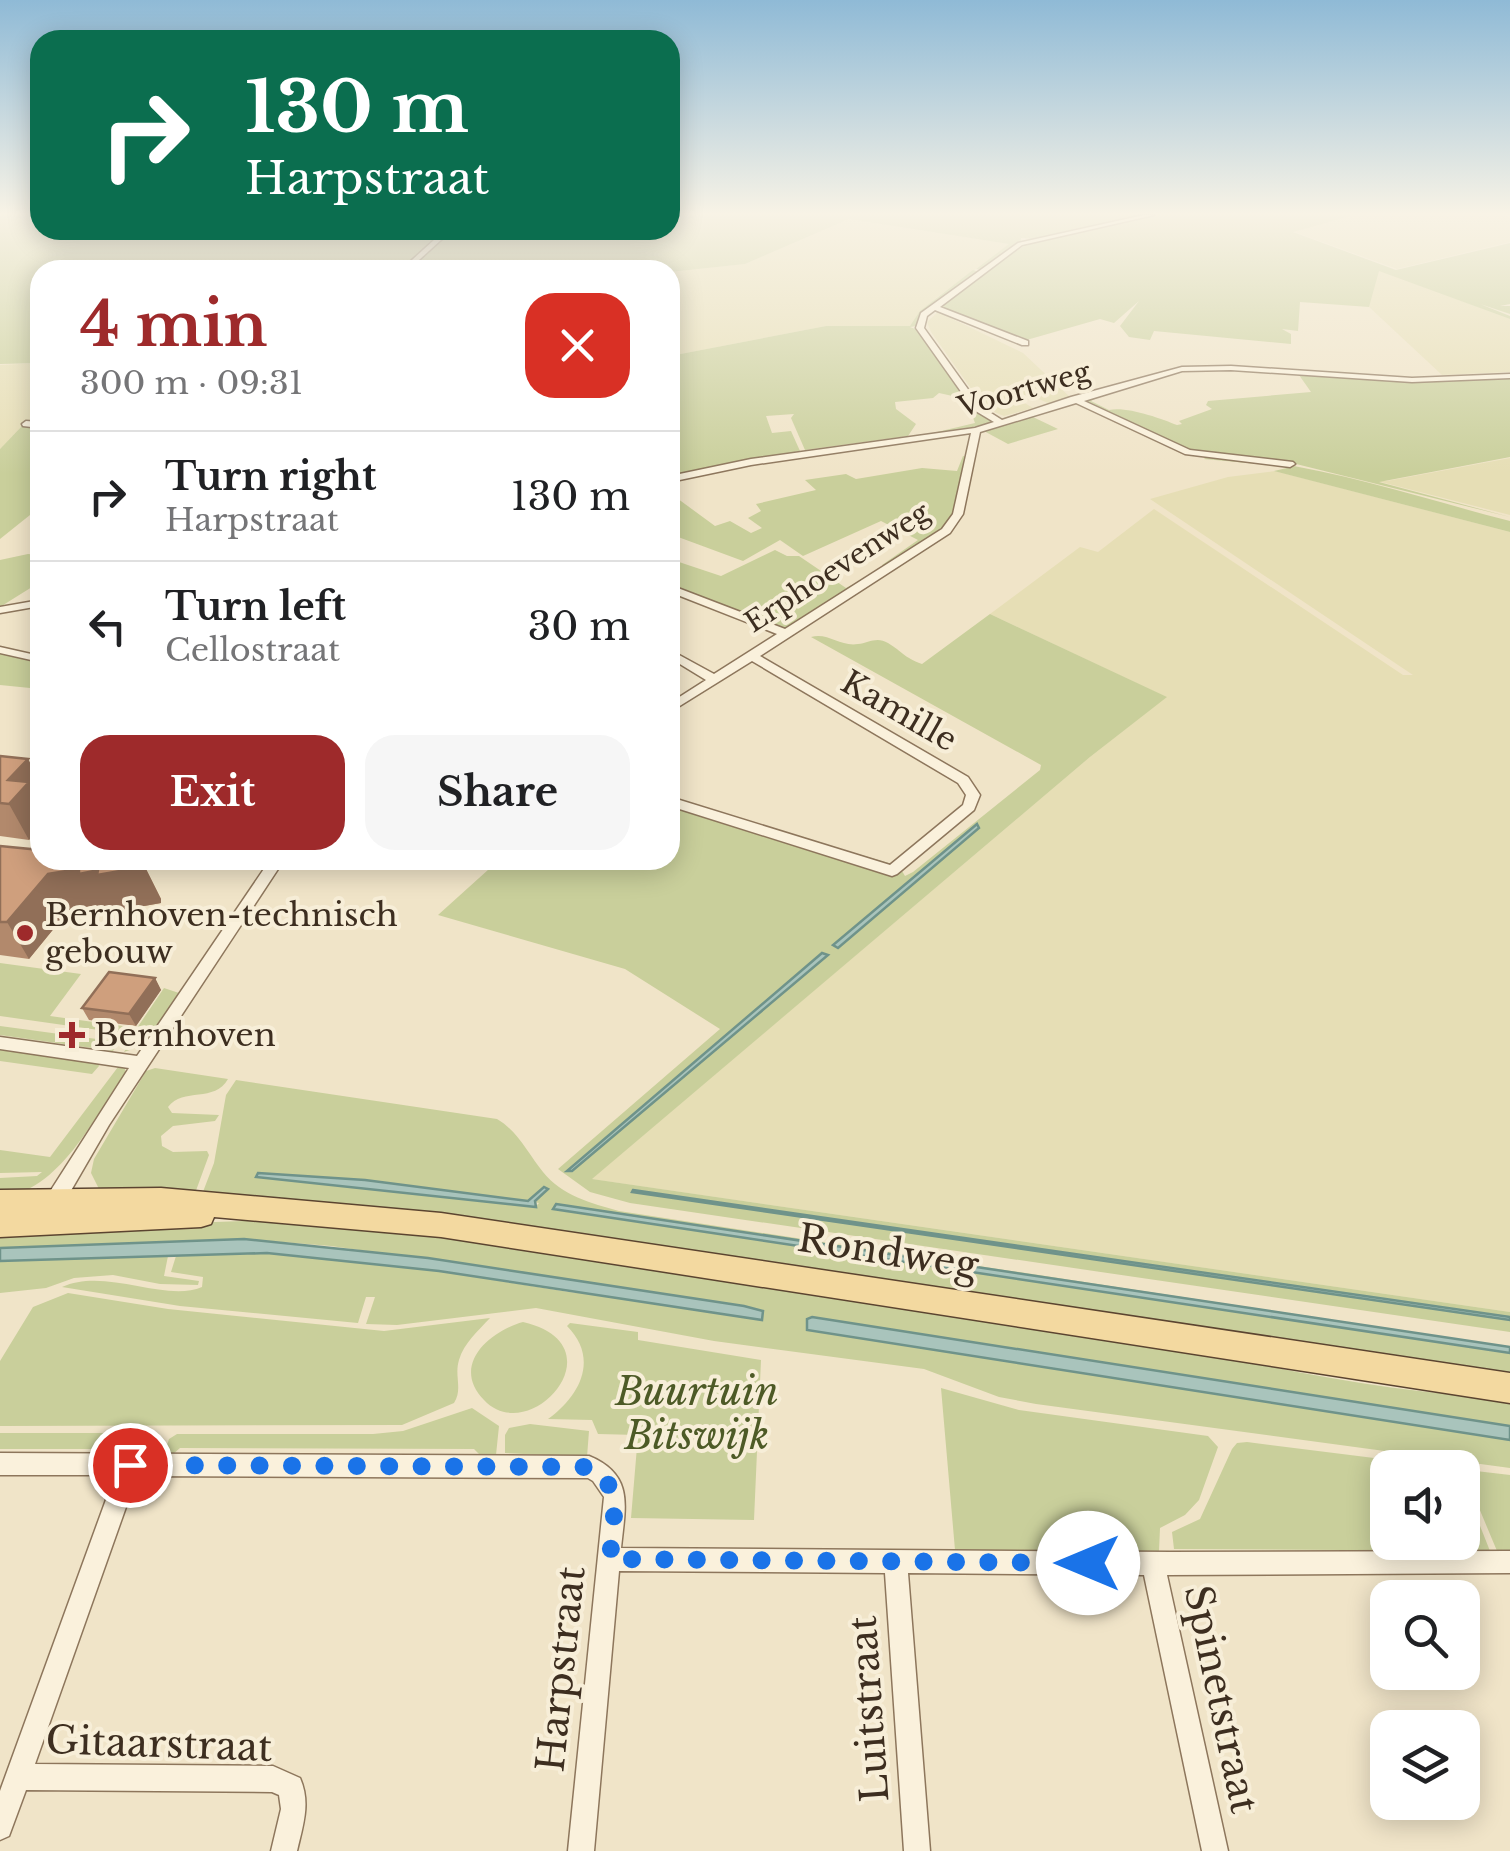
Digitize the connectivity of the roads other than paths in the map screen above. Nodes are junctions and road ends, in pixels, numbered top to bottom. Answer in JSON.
{"nodes":[{"id":1,"x":942,"y":301,"type":"edge"},
{"id":2,"x":934,"y":307,"type":"junction"},
{"id":3,"x":1025,"y":343,"type":"dead end"},
{"id":4,"x":1510,"y":376,"type":"edge"},
{"id":5,"x":1074,"y":400,"type":"junction"},
{"id":6,"x":1000,"y":422,"type":"junction"},
{"id":7,"x":26,"y":424,"type":"dead end"},
{"id":8,"x":30,"y":424,"type":"edge"},
{"id":9,"x":976,"y":430,"type":"junction"},
{"id":10,"x":1290,"y":464,"type":"dead end"},
{"id":11,"x":680,"y":477,"type":"edge"},
{"id":12,"x":680,"y":592,"type":"edge"},
{"id":13,"x":30,"y":605,"type":"edge"},
{"id":14,"x":0,"y":610,"type":"edge"},
{"id":15,"x":786,"y":634,"type":"junction"},
{"id":16,"x":0,"y":650,"type":"edge"},
{"id":17,"x":30,"y":656,"type":"edge"},
{"id":18,"x":752,"y":656,"type":"junction"},
{"id":19,"x":680,"y":659,"type":"edge"},
{"id":20,"x":714,"y":680,"type":"junction"},
{"id":21,"x":680,"y":702,"type":"edge"},
{"id":22,"x":0,"y":766,"type":"edge"},
{"id":23,"x":30,"y":770,"type":"edge"},
{"id":24,"x":680,"y":804,"type":"edge"},
{"id":25,"x":270,"y":870,"type":"edge"},
{"id":26,"x":0,"y":1043,"type":"edge"},
{"id":27,"x":140,"y":1063,"type":"junction"},
{"id":28,"x":0,"y":1202,"type":"edge"},
{"id":29,"x":48,"y":1212,"type":"junction"},
{"id":30,"x":0,"y":1225,"type":"edge"},
{"id":31,"x":1510,"y":1388,"type":"edge"},
{"id":32,"x":0,"y":1464,"type":"edge"},
{"id":33,"x":130,"y":1465,"type":"junction"},
{"id":34,"x":610,"y":1559,"type":"junction"},
{"id":35,"x":896,"y":1562,"type":"junction"},
{"id":36,"x":1510,"y":1562,"type":"edge"},
{"id":37,"x":1154,"y":1564,"type":"junction"},
{"id":38,"x":18,"y":1777,"type":"junction"},
{"id":39,"x":0,"y":1827,"type":"edge"},
{"id":40,"x":284,"y":1851,"type":"edge"},
{"id":41,"x":581,"y":1851,"type":"edge"},
{"id":42,"x":917,"y":1851,"type":"edge"},
{"id":43,"x":1215,"y":1851,"type":"edge"}],
"edges":[{"from":1,"to":2,"type":"street"},
{"from":2,"to":3,"type":"street"},
{"from":2,"to":6,"type":"street"},
{"from":4,"to":5,"type":"street","name":"Voortweg"},
{"from":5,"to":6,"type":"street","name":"Voortweg"},
{"from":5,"to":10,"type":"street"},
{"from":6,"to":9,"type":"street","name":"Voortweg"},
{"from":7,"to":8,"type":"street"},
{"from":9,"to":11,"type":"street","name":"Voortweg"},
{"from":9,"to":15,"type":"street","name":"Erphoevenweg"},
{"from":12,"to":15,"type":"street"},
{"from":13,"to":14,"type":"street"},
{"from":15,"to":18,"type":"street","name":"Erphoevenweg"},
{"from":16,"to":17,"type":"street"},
{"from":18,"to":20,"type":"street","name":"Erphoevenweg"},
{"from":18,"to":24,"type":"street","name":"Kamille"},
{"from":19,"to":20,"type":"street"},
{"from":20,"to":21,"type":"street","name":"Erphoevenweg"},
{"from":22,"to":23,"type":"street"},
{"from":25,"to":27,"type":"street"},
{"from":26,"to":27,"type":"street"},
{"from":27,"to":29,"type":"street"},
{"from":28,"to":29,"type":"main road","name":"Rondweg"},
{"from":29,"to":30,"type":"main road","name":"Rondweg"},
{"from":29,"to":31,"type":"main road","name":"Rondweg"},
{"from":32,"to":33,"type":"street"},
{"from":33,"to":34,"type":"street","name":"Harpstraat"},
{"from":33,"to":38,"type":"street"},
{"from":34,"to":35,"type":"street"},
{"from":34,"to":41,"type":"street","name":"Harpstraat"},
{"from":35,"to":37,"type":"street"},
{"from":35,"to":42,"type":"street","name":"Luitstraat"},
{"from":36,"to":37,"type":"street"},
{"from":37,"to":43,"type":"street","name":"Spinetstraat"},
{"from":38,"to":39,"type":"street"},
{"from":38,"to":40,"type":"street","name":"Gitaarstraat"}]}
